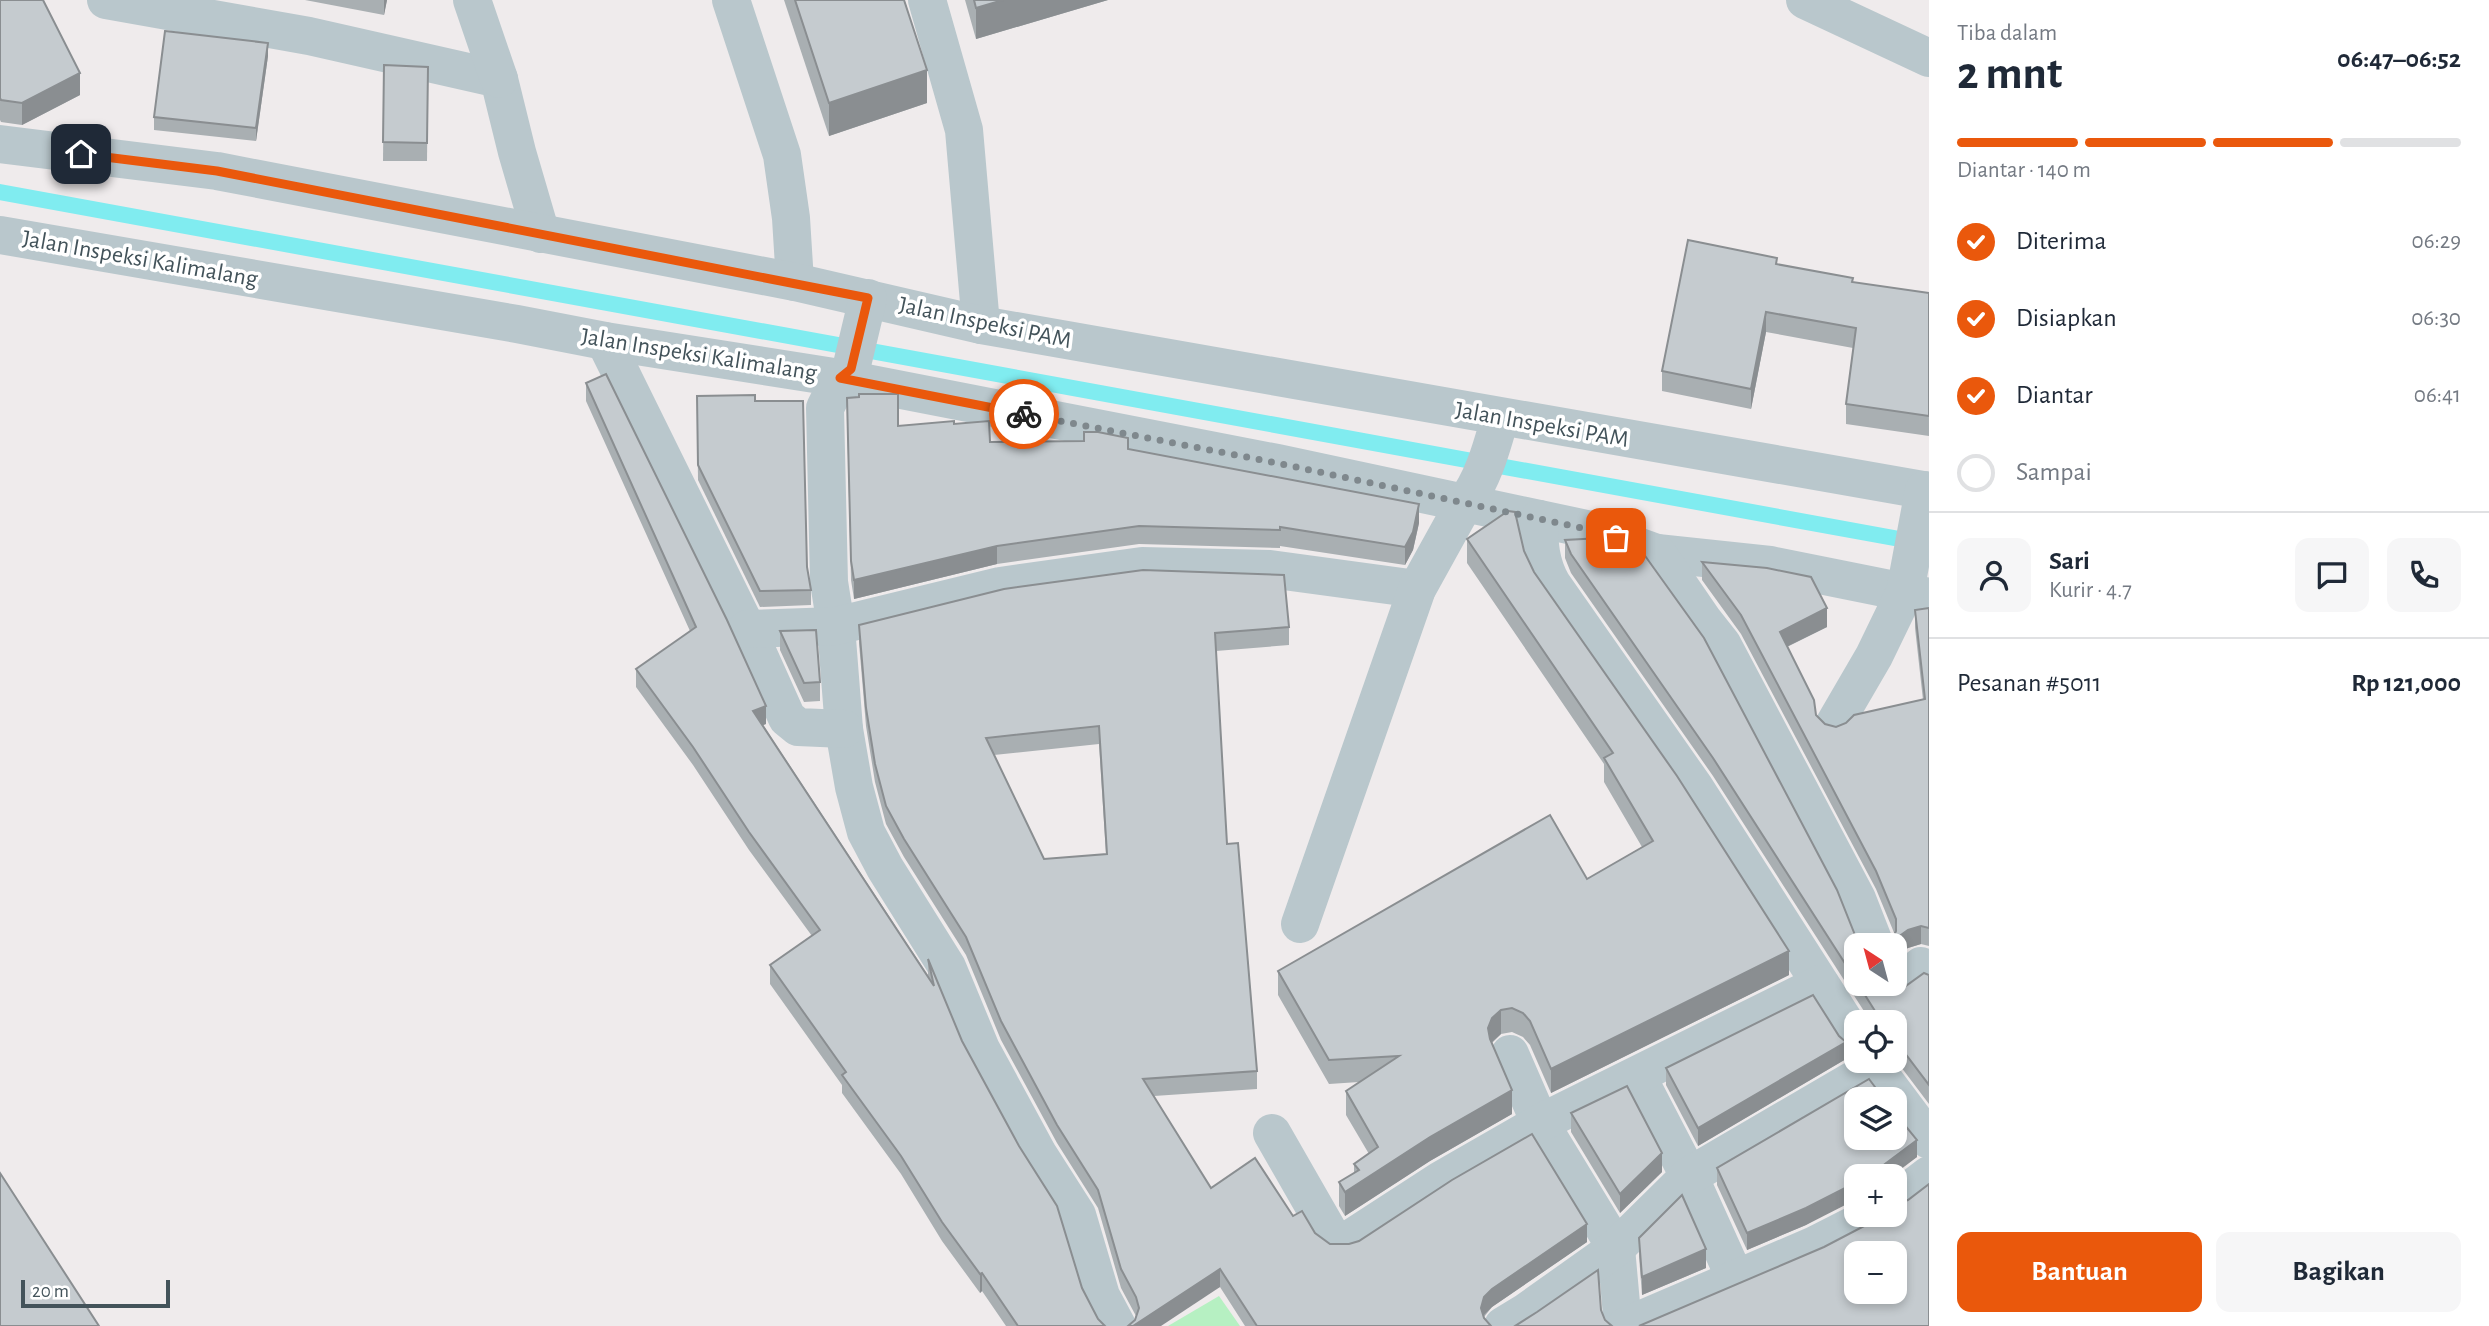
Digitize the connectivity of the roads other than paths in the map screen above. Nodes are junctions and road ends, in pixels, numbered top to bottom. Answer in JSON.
{"nodes":[{"id":1,"x":106,"y":0,"type":"edge"},
{"id":2,"x":472,"y":0,"type":"edge"},
{"id":3,"x":731,"y":0,"type":"edge"},
{"id":4,"x":927,"y":0,"type":"edge"},
{"id":5,"x":1805,"y":0,"type":"edge"},
{"id":6,"x":1929,"y":58,"type":"edge"},
{"id":7,"x":499,"y":79,"type":"junction"},
{"id":8,"x":0,"y":144,"type":"edge"},
{"id":9,"x":541,"y":234,"type":"junction"},
{"id":10,"x":0,"y":235,"type":"edge"},
{"id":11,"x":794,"y":282,"type":"junction"},
{"id":12,"x":867,"y":302,"type":"junction"},
{"id":13,"x":981,"y":326,"type":"junction"},
{"id":14,"x":605,"y":341,"type":"junction"},
{"id":15,"x":845,"y":374,"type":"junction"},
{"id":16,"x":1497,"y":429,"type":"junction"},
{"id":17,"x":1925,"y":497,"type":"edge"},
{"id":18,"x":1468,"y":499,"type":"junction"},
{"id":19,"x":1539,"y":519,"type":"junction"},
{"id":20,"x":1657,"y":553,"type":"junction"},
{"id":21,"x":1417,"y":589,"type":"junction"},
{"id":22,"x":1914,"y":589,"type":"edge"},
{"id":23,"x":836,"y":626,"type":"junction"},
{"id":24,"x":747,"y":629,"type":"junction"},
{"id":25,"x":1835,"y":723,"type":"dead end"},
{"id":26,"x":845,"y":729,"type":"junction"},
{"id":27,"x":1300,"y":924,"type":"dead end"},
{"id":28,"x":1870,"y":933,"type":"edge"},
{"id":29,"x":1929,"y":971,"type":"edge"},
{"id":30,"x":1908,"y":976,"type":"edge"},
{"id":31,"x":1821,"y":984,"type":"junction"},
{"id":32,"x":1844,"y":1020,"type":"edge"},
{"id":33,"x":1510,"y":1054,"type":"dead end"},
{"id":34,"x":1844,"y":1072,"type":"edge"},
{"id":35,"x":1880,"y":1073,"type":"edge"},
{"id":36,"x":1637,"y":1076,"type":"junction"},
{"id":37,"x":1540,"y":1123,"type":"junction"},
{"id":38,"x":1272,"y":1133,"type":"dead end"},
{"id":39,"x":1929,"y":1140,"type":"edge"},
{"id":40,"x":1929,"y":1175,"type":"edge"},
{"id":41,"x":1689,"y":1176,"type":"junction"},
{"id":42,"x":1907,"y":1192,"type":"edge"},
{"id":43,"x":1851,"y":1227,"type":"edge"},
{"id":44,"x":1616,"y":1248,"type":"junction"},
{"id":45,"x":1736,"y":1280,"type":"junction"},
{"id":46,"x":1117,"y":1326,"type":"edge"},
{"id":47,"x":1503,"y":1326,"type":"edge"},
{"id":48,"x":1625,"y":1326,"type":"edge"}],
"edges":[{"from":1,"to":7,"type":"street"},
{"from":2,"to":7,"type":"street"},
{"from":3,"to":11,"type":"street"},
{"from":4,"to":13,"type":"street"},
{"from":5,"to":6,"type":"street"},
{"from":7,"to":9,"type":"street"},
{"from":8,"to":9,"type":"street","name":"Jalan Inspeksi PAM"},
{"from":9,"to":11,"type":"street","name":"Jalan Inspeksi PAM"},
{"from":10,"to":14,"type":"street","name":"Jalan Inspeksi Kalimalang"},
{"from":11,"to":12,"type":"street","name":"Jalan Inspeksi PAM"},
{"from":12,"to":13,"type":"street","name":"Jalan Inspeksi PAM"},
{"from":12,"to":15,"type":"street"},
{"from":13,"to":16,"type":"street","name":"Jalan Inspeksi PAM"},
{"from":14,"to":15,"type":"street","name":"Jalan Inspeksi Kalimalang"},
{"from":14,"to":24,"type":"street"},
{"from":15,"to":18,"type":"street","name":"Jalan Inspeksi Kalimalang"},
{"from":15,"to":23,"type":"street"},
{"from":16,"to":17,"type":"street","name":"Jalan Inspeksi PAM"},
{"from":16,"to":18,"type":"street"},
{"from":17,"to":22,"type":"street"},
{"from":18,"to":19,"type":"street","name":"Jalan Inspeksi Kalimalang"},
{"from":18,"to":21,"type":"street"},
{"from":19,"to":20,"type":"street","name":"Jalan Inspeksi Kalimalang"},
{"from":19,"to":31,"type":"street"},
{"from":20,"to":22,"type":"street","name":"Jalan Inspeksi Kalimalang"},
{"from":20,"to":28,"type":"street"},
{"from":21,"to":23,"type":"street"},
{"from":21,"to":27,"type":"street"},
{"from":22,"to":25,"type":"street"},
{"from":23,"to":24,"type":"street"},
{"from":23,"to":26,"type":"street"},
{"from":24,"to":26,"type":"street"},
{"from":26,"to":46,"type":"street"},
{"from":29,"to":30,"type":"street"},
{"from":31,"to":32,"type":"street"},
{"from":31,"to":36,"type":"street"},
{"from":33,"to":37,"type":"street"},
{"from":34,"to":41,"type":"street"},
{"from":35,"to":39,"type":"street"},
{"from":36,"to":37,"type":"street"},
{"from":36,"to":41,"type":"street"},
{"from":37,"to":38,"type":"street"},
{"from":37,"to":44,"type":"street"},
{"from":40,"to":42,"type":"street"},
{"from":41,"to":44,"type":"street"},
{"from":41,"to":45,"type":"street"},
{"from":43,"to":45,"type":"street"},
{"from":44,"to":47,"type":"street"},
{"from":44,"to":48,"type":"street"},
{"from":45,"to":48,"type":"street"}]}
